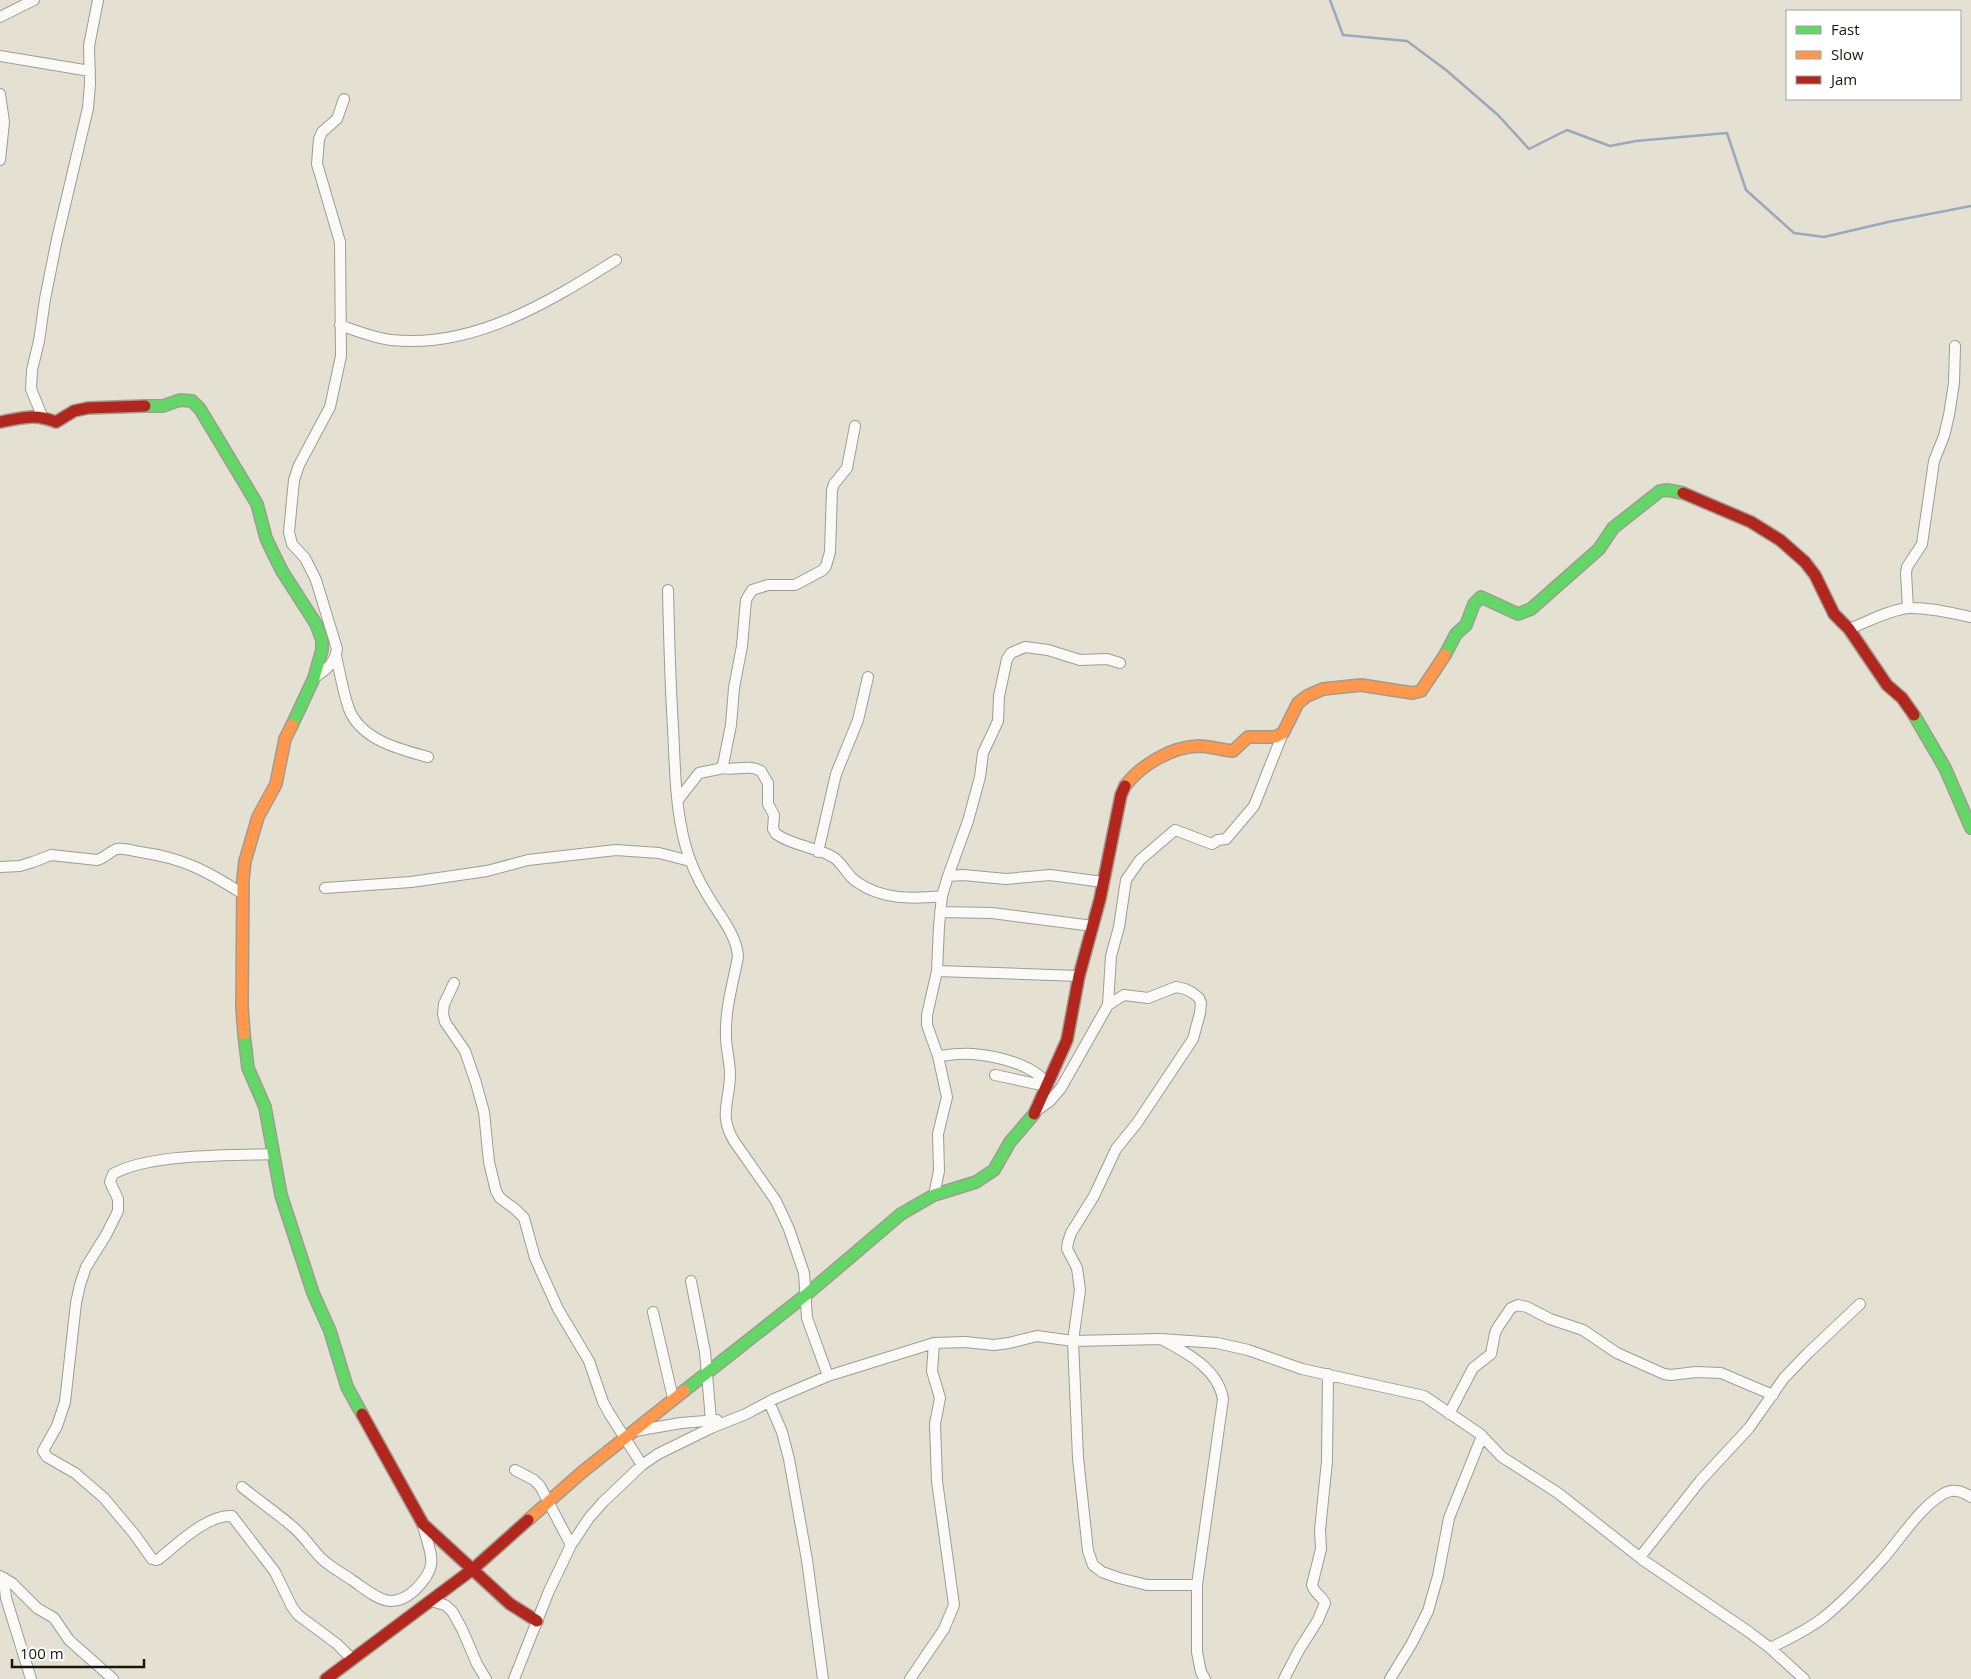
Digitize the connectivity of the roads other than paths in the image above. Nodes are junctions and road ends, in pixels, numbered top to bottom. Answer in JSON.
{"nodes":[{"id":1,"x":34,"y":0,"type":"edge"},
{"id":2,"x":98,"y":0,"type":"edge"},
{"id":3,"x":0,"y":17,"type":"edge"},
{"id":4,"x":0,"y":56,"type":"edge"},
{"id":5,"x":90,"y":71,"type":"junction"},
{"id":6,"x":0,"y":94,"type":"edge"},
{"id":7,"x":344,"y":99,"type":"dead end"},
{"id":8,"x":0,"y":160,"type":"edge"},
{"id":9,"x":616,"y":260,"type":"dead end"},
{"id":10,"x":340,"y":325,"type":"junction"},
{"id":11,"x":1955,"y":346,"type":"dead end"},
{"id":12,"x":42,"y":416,"type":"junction"},
{"id":13,"x":0,"y":422,"type":"edge"},
{"id":14,"x":855,"y":426,"type":"dead end"},
{"id":15,"x":668,"y":590,"type":"dead end"},
{"id":16,"x":1908,"y":608,"type":"junction"},
{"id":17,"x":1971,"y":617,"type":"edge"},
{"id":18,"x":1849,"y":629,"type":"junction"},
{"id":19,"x":336,"y":656,"type":"junction"},
{"id":20,"x":1120,"y":663,"type":"dead end"},
{"id":21,"x":314,"y":678,"type":"junction"},
{"id":22,"x":868,"y":678,"type":"dead end"},
{"id":23,"x":1283,"y":733,"type":"junction"},
{"id":24,"x":428,"y":757,"type":"dead end"},
{"id":25,"x":721,"y":768,"type":"junction"},
{"id":26,"x":678,"y":800,"type":"junction"},
{"id":27,"x":1971,"y":828,"type":"edge"},
{"id":28,"x":818,"y":852,"type":"junction"},
{"id":29,"x":690,"y":861,"type":"junction"},
{"id":30,"x":0,"y":867,"type":"edge"},
{"id":31,"x":948,"y":876,"type":"junction"},
{"id":32,"x":1103,"y":882,"type":"junction"},
{"id":33,"x":325,"y":888,"type":"dead end"},
{"id":34,"x":243,"y":894,"type":"junction"},
{"id":35,"x":942,"y":896,"type":"junction"},
{"id":36,"x":940,"y":912,"type":"junction"},
{"id":37,"x":1093,"y":926,"type":"junction"},
{"id":38,"x":937,"y":971,"type":"junction"},
{"id":39,"x":1079,"y":976,"type":"junction"},
{"id":40,"x":454,"y":983,"type":"dead end"},
{"id":41,"x":1108,"y":1005,"type":"junction"},
{"id":42,"x":938,"y":1056,"type":"junction"},
{"id":43,"x":995,"y":1075,"type":"dead end"},
{"id":44,"x":1046,"y":1085,"type":"junction"},
{"id":45,"x":1034,"y":1113,"type":"junction"},
{"id":46,"x":273,"y":1154,"type":"junction"},
{"id":47,"x":934,"y":1195,"type":"junction"},
{"id":48,"x":691,"y":1281,"type":"dead end"},
{"id":49,"x":807,"y":1294,"type":"junction"},
{"id":50,"x":1860,"y":1304,"type":"dead end"},
{"id":51,"x":653,"y":1312,"type":"dead end"},
{"id":52,"x":1162,"y":1339,"type":"junction"},
{"id":53,"x":1074,"y":1341,"type":"junction"},
{"id":54,"x":934,"y":1343,"type":"junction"},
{"id":55,"x":707,"y":1371,"type":"junction"},
{"id":56,"x":1328,"y":1374,"type":"junction"},
{"id":57,"x":828,"y":1376,"type":"junction"},
{"id":58,"x":1773,"y":1395,"type":"junction"},
{"id":59,"x":673,"y":1398,"type":"junction"},
{"id":60,"x":769,"y":1402,"type":"junction"},
{"id":61,"x":1449,"y":1414,"type":"junction"},
{"id":62,"x":735,"y":1419,"type":"junction"},
{"id":63,"x":711,"y":1420,"type":"junction"},
{"id":64,"x":629,"y":1435,"type":"junction"},
{"id":65,"x":1482,"y":1436,"type":"junction"},
{"id":66,"x":642,"y":1465,"type":"junction"},
{"id":67,"x":515,"y":1470,"type":"dead end"},
{"id":68,"x":242,"y":1487,"type":"dead end"},
{"id":69,"x":1971,"y":1497,"type":"edge"},
{"id":70,"x":549,"y":1501,"type":"junction"},
{"id":71,"x":423,"y":1524,"type":"junction"},
{"id":72,"x":571,"y":1545,"type":"junction"},
{"id":73,"x":1640,"y":1557,"type":"junction"},
{"id":74,"x":473,"y":1569,"type":"junction"},
{"id":75,"x":2,"y":1577,"type":"edge"},
{"id":76,"x":1197,"y":1585,"type":"junction"},
{"id":77,"x":431,"y":1601,"type":"junction"},
{"id":78,"x":537,"y":1621,"type":"junction"},
{"id":79,"x":1770,"y":1648,"type":"junction"},
{"id":80,"x":352,"y":1659,"type":"junction"},
{"id":81,"x":32,"y":1679,"type":"edge"},
{"id":82,"x":113,"y":1679,"type":"edge"},
{"id":83,"x":326,"y":1679,"type":"edge"},
{"id":84,"x":486,"y":1679,"type":"edge"},
{"id":85,"x":514,"y":1679,"type":"edge"},
{"id":86,"x":823,"y":1679,"type":"edge"},
{"id":87,"x":910,"y":1679,"type":"edge"},
{"id":88,"x":1205,"y":1679,"type":"edge"},
{"id":89,"x":1284,"y":1679,"type":"edge"},
{"id":90,"x":1390,"y":1679,"type":"edge"},
{"id":91,"x":1804,"y":1679,"type":"edge"}],
"edges":[{"from":1,"to":3,"type":"street"},
{"from":2,"to":5,"type":"street"},
{"from":4,"to":5,"type":"street"},
{"from":5,"to":12,"type":"street"},
{"from":6,"to":8,"type":"street"},
{"from":7,"to":10,"type":"street"},
{"from":9,"to":10,"type":"street"},
{"from":10,"to":19,"type":"street"},
{"from":11,"to":16,"type":"street"},
{"from":12,"to":13,"type":"street"},
{"from":12,"to":21,"type":"street"},
{"from":14,"to":25,"type":"street"},
{"from":15,"to":26,"type":"street"},
{"from":16,"to":17,"type":"street"},
{"from":16,"to":18,"type":"street"},
{"from":18,"to":23,"type":"street"},
{"from":18,"to":27,"type":"street"},
{"from":19,"to":21,"type":"street"},
{"from":19,"to":24,"type":"street"},
{"from":20,"to":31,"type":"street"},
{"from":21,"to":34,"type":"street"},
{"from":22,"to":28,"type":"street"},
{"from":23,"to":32,"type":"street"},
{"from":23,"to":41,"type":"street"},
{"from":25,"to":26,"type":"street"},
{"from":25,"to":28,"type":"street"},
{"from":26,"to":29,"type":"street"},
{"from":28,"to":35,"type":"street"},
{"from":29,"to":33,"type":"street"},
{"from":29,"to":49,"type":"street"},
{"from":30,"to":34,"type":"street"},
{"from":31,"to":32,"type":"street"},
{"from":31,"to":35,"type":"street"},
{"from":32,"to":37,"type":"street"},
{"from":34,"to":46,"type":"street"},
{"from":35,"to":36,"type":"street"},
{"from":36,"to":37,"type":"street"},
{"from":36,"to":38,"type":"street"},
{"from":37,"to":39,"type":"street"},
{"from":38,"to":39,"type":"street"},
{"from":38,"to":42,"type":"street"},
{"from":39,"to":44,"type":"street"},
{"from":40,"to":64,"type":"street"},
{"from":41,"to":45,"type":"street"},
{"from":41,"to":53,"type":"street"},
{"from":42,"to":44,"type":"street"},
{"from":42,"to":47,"type":"street"},
{"from":43,"to":44,"type":"street"},
{"from":44,"to":45,"type":"street"},
{"from":45,"to":47,"type":"street"},
{"from":46,"to":71,"type":"street"},
{"from":46,"to":80,"type":"street"},
{"from":47,"to":49,"type":"street"},
{"from":48,"to":55,"type":"street"},
{"from":49,"to":55,"type":"street"},
{"from":49,"to":57,"type":"street"},
{"from":50,"to":58,"type":"street"},
{"from":51,"to":59,"type":"street"},
{"from":52,"to":53,"type":"street"},
{"from":52,"to":56,"type":"street"},
{"from":52,"to":76,"type":"street"},
{"from":53,"to":54,"type":"street"},
{"from":53,"to":76,"type":"street"},
{"from":54,"to":57,"type":"street"},
{"from":54,"to":87,"type":"street"},
{"from":55,"to":59,"type":"street"},
{"from":55,"to":63,"type":"street"},
{"from":56,"to":61,"type":"street"},
{"from":56,"to":89,"type":"street"},
{"from":57,"to":60,"type":"street"},
{"from":58,"to":61,"type":"street"},
{"from":58,"to":73,"type":"street"},
{"from":59,"to":64,"type":"street"},
{"from":60,"to":62,"type":"street"},
{"from":60,"to":86,"type":"street"},
{"from":61,"to":65,"type":"street"},
{"from":62,"to":63,"type":"street"},
{"from":62,"to":66,"type":"street"},
{"from":63,"to":64,"type":"street"},
{"from":64,"to":66,"type":"street"},
{"from":64,"to":70,"type":"street"},
{"from":65,"to":73,"type":"street"},
{"from":65,"to":90,"type":"street"},
{"from":66,"to":72,"type":"street"},
{"from":67,"to":70,"type":"street"},
{"from":68,"to":71,"type":"street"},
{"from":69,"to":79,"type":"street"},
{"from":70,"to":72,"type":"street"},
{"from":70,"to":74,"type":"street"},
{"from":71,"to":74,"type":"street"},
{"from":72,"to":78,"type":"street"},
{"from":73,"to":79,"type":"street"},
{"from":74,"to":77,"type":"street"},
{"from":74,"to":78,"type":"street"},
{"from":75,"to":81,"type":"street"},
{"from":75,"to":82,"type":"street"},
{"from":76,"to":88,"type":"street"},
{"from":77,"to":80,"type":"street"},
{"from":77,"to":84,"type":"street"},
{"from":78,"to":85,"type":"street"},
{"from":79,"to":91,"type":"street"},
{"from":80,"to":83,"type":"street"}]}
